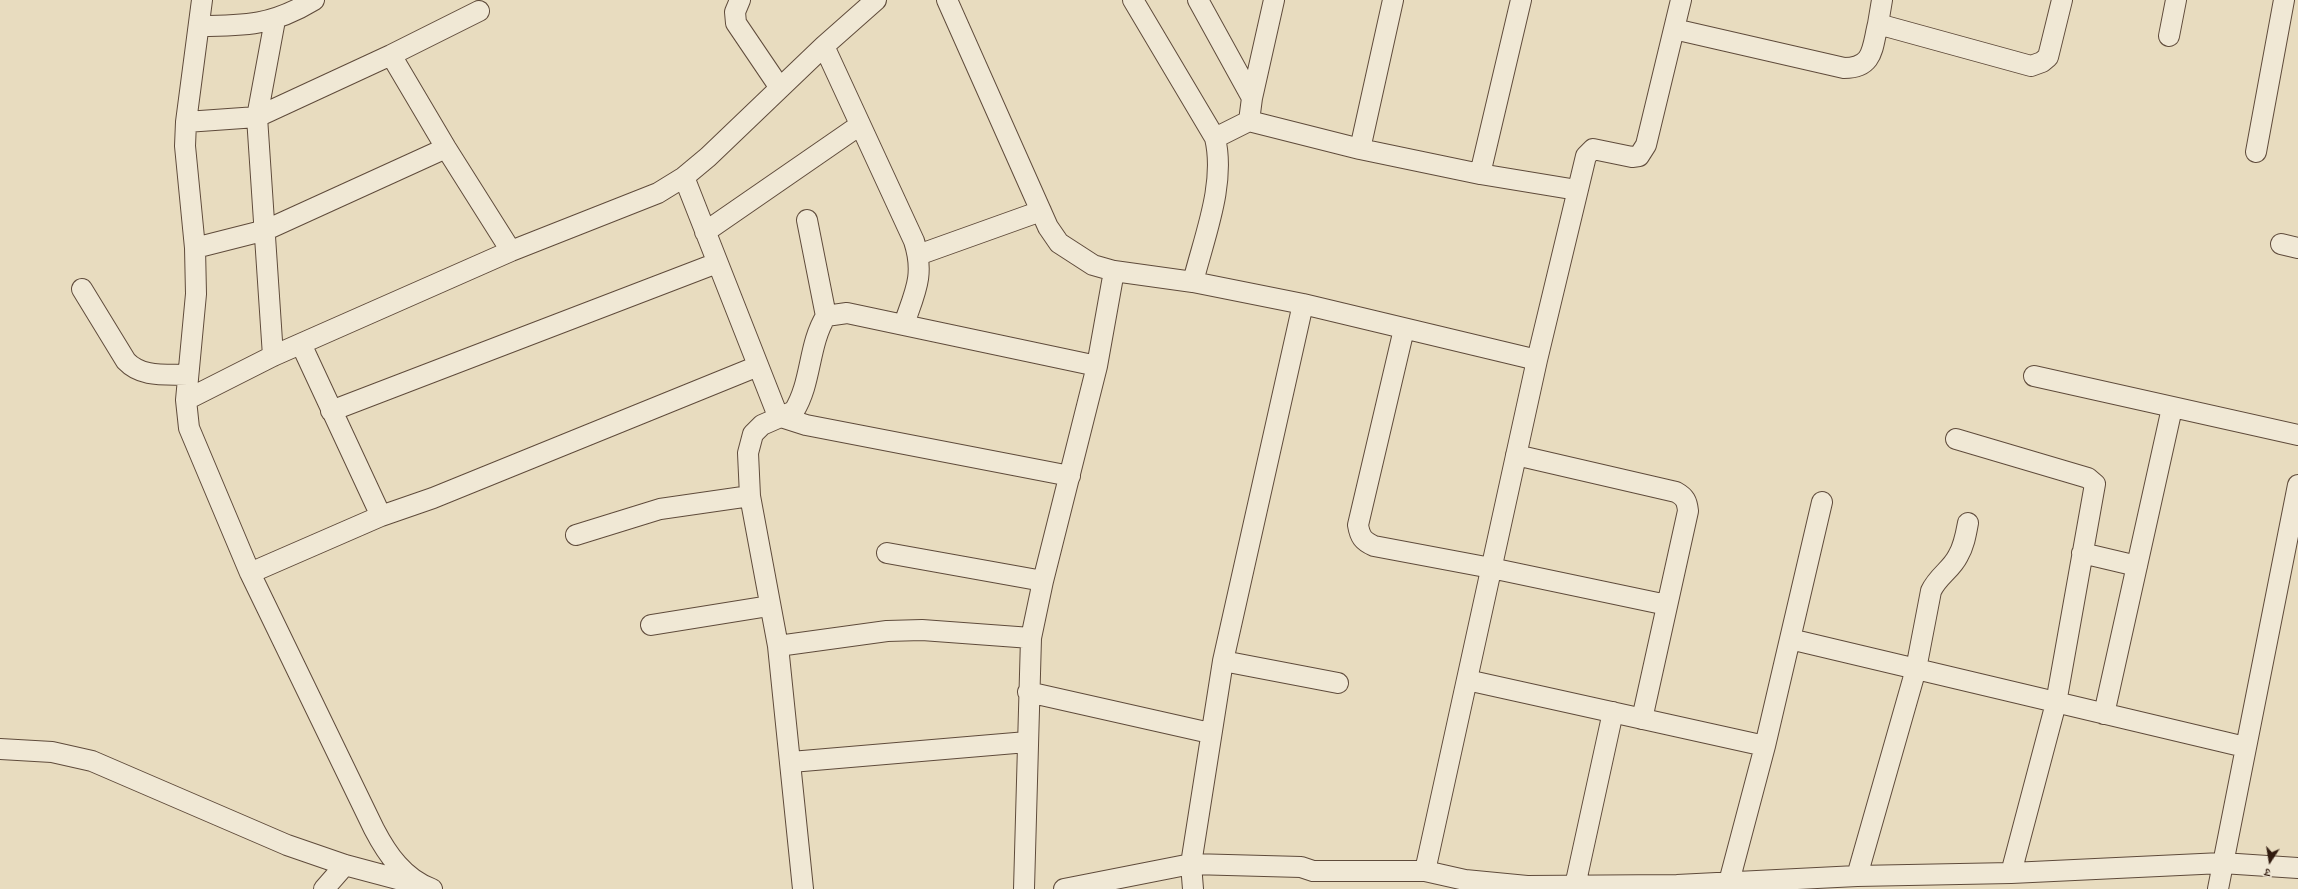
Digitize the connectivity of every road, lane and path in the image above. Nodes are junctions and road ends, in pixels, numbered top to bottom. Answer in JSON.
{"nodes":[{"id":1,"x":202,"y":0,"type":"edge"},
{"id":2,"x":314,"y":0,"type":"edge"},
{"id":3,"x":740,"y":0,"type":"edge"},
{"id":4,"x":876,"y":0,"type":"edge"},
{"id":5,"x":946,"y":0,"type":"edge"},
{"id":6,"x":1133,"y":0,"type":"edge"},
{"id":7,"x":1198,"y":0,"type":"edge"},
{"id":8,"x":1274,"y":0,"type":"edge"},
{"id":9,"x":1393,"y":0,"type":"edge"},
{"id":10,"x":1522,"y":0,"type":"edge"},
{"id":11,"x":1681,"y":0,"type":"edge"},
{"id":12,"x":1882,"y":0,"type":"edge"},
{"id":13,"x":2062,"y":0,"type":"edge"},
{"id":14,"x":2176,"y":0,"type":"edge"},
{"id":15,"x":2284,"y":0,"type":"edge"},
{"id":16,"x":479,"y":11,"type":"dead end"},
{"id":17,"x":275,"y":20,"type":"junction"},
{"id":18,"x":1878,"y":24,"type":"junction"},
{"id":19,"x":199,"y":26,"type":"junction"},
{"id":20,"x":1674,"y":29,"type":"junction"},
{"id":21,"x":2169,"y":36,"type":"dead end"},
{"id":22,"x":824,"y":46,"type":"junction"},
{"id":23,"x":391,"y":55,"type":"junction"},
{"id":24,"x":780,"y":88,"type":"junction"},
{"id":25,"x":1252,"y":98,"type":"junction"},
{"id":26,"x":257,"y":117,"type":"junction"},
{"id":27,"x":1248,"y":121,"type":"junction"},
{"id":28,"x":186,"y":122,"type":"junction"},
{"id":29,"x":860,"y":125,"type":"junction"},
{"id":30,"x":1215,"y":138,"type":"junction"},
{"id":31,"x":446,"y":148,"type":"junction"},
{"id":32,"x":1360,"y":149,"type":"junction"},
{"id":33,"x":2256,"y":152,"type":"dead end"},
{"id":34,"x":1480,"y":174,"type":"junction"},
{"id":35,"x":684,"y":177,"type":"junction"},
{"id":36,"x":1577,"y":190,"type":"junction"},
{"id":37,"x":1041,"y":211,"type":"junction"},
{"id":38,"x":807,"y":220,"type":"dead end"},
{"id":39,"x":266,"y":230,"type":"junction"},
{"id":40,"x":705,"y":232,"type":"junction"},
{"id":41,"x":195,"y":248,"type":"junction"},
{"id":42,"x":511,"y":251,"type":"junction"},
{"id":43,"x":918,"y":255,"type":"junction"},
{"id":44,"x":717,"y":262,"type":"junction"},
{"id":45,"x":1114,"y":271,"type":"junction"},
{"id":46,"x":1193,"y":282,"type":"junction"},
{"id":47,"x":82,"y":289,"type":"dead end"},
{"id":48,"x":1303,"y":304,"type":"junction"},
{"id":49,"x":826,"y":316,"type":"junction"},
{"id":50,"x":904,"y":324,"type":"junction"},
{"id":51,"x":1404,"y":329,"type":"junction"},
{"id":52,"x":301,"y":344,"type":"junction"},
{"id":53,"x":274,"y":356,"type":"junction"},
{"id":54,"x":1537,"y":360,"type":"junction"},
{"id":55,"x":758,"y":366,"type":"junction"},
{"id":56,"x":1097,"y":366,"type":"junction"},
{"id":57,"x":188,"y":375,"type":"junction"},
{"id":58,"x":2034,"y":376,"type":"dead end"},
{"id":59,"x":186,"y":400,"type":"junction"},
{"id":60,"x":2172,"y":408,"type":"junction"},
{"id":61,"x":331,"y":411,"type":"junction"},
{"id":62,"x":778,"y":416,"type":"junction"},
{"id":63,"x":2298,"y":434,"type":"edge"},
{"id":64,"x":1956,"y":439,"type":"dead end"},
{"id":65,"x":1516,"y":455,"type":"junction"},
{"id":66,"x":1070,"y":476,"type":"junction"},
{"id":67,"x":2298,"y":485,"type":"edge"},
{"id":68,"x":750,"y":496,"type":"junction"},
{"id":69,"x":1822,"y":502,"type":"dead end"},
{"id":70,"x":381,"y":516,"type":"junction"},
{"id":71,"x":1968,"y":523,"type":"dead end"},
{"id":72,"x":576,"y":535,"type":"dead end"},
{"id":73,"x":887,"y":553,"type":"dead end"},
{"id":74,"x":2082,"y":554,"type":"junction"},
{"id":75,"x":2137,"y":566,"type":"junction"},
{"id":76,"x":1491,"y":568,"type":"junction"},
{"id":77,"x":250,"y":573,"type":"junction"},
{"id":78,"x":1043,"y":581,"type":"junction"},
{"id":79,"x":1667,"y":605,"type":"junction"},
{"id":80,"x":769,"y":606,"type":"junction"},
{"id":81,"x":651,"y":625,"type":"dead end"},
{"id":82,"x":1031,"y":638,"type":"junction"},
{"id":83,"x":1790,"y":639,"type":"junction"},
{"id":84,"x":778,"y":646,"type":"junction"},
{"id":85,"x":1223,"y":661,"type":"junction"},
{"id":86,"x":1916,"y":669,"type":"junction"},
{"id":87,"x":1467,"y":680,"type":"junction"},
{"id":88,"x":1338,"y":683,"type":"dead end"},
{"id":89,"x":1028,"y":692,"type":"junction"},
{"id":90,"x":2056,"y":703,"type":"junction"},
{"id":91,"x":1613,"y":712,"type":"junction"},
{"id":92,"x":2104,"y":714,"type":"junction"},
{"id":93,"x":1642,"y":718,"type":"junction"},
{"id":94,"x":1210,"y":733,"type":"junction"},
{"id":95,"x":1027,"y":742,"type":"junction"},
{"id":96,"x":1765,"y":746,"type":"junction"},
{"id":97,"x":2246,"y":747,"type":"junction"},
{"id":98,"x":0,"y":749,"type":"edge"},
{"id":99,"x":791,"y":762,"type":"junction"},
{"id":100,"x":2222,"y":863,"type":"junction"},
{"id":101,"x":1191,"y":864,"type":"junction"},
{"id":102,"x":345,"y":865,"type":"junction"},
{"id":103,"x":2298,"y":868,"type":"edge"},
{"id":104,"x":1425,"y":871,"type":"junction"},
{"id":105,"x":2011,"y":873,"type":"junction"},
{"id":106,"x":1857,"y":876,"type":"junction"},
{"id":107,"x":1313,"y":880,"type":"edge"},
{"id":108,"x":1729,"y":882,"type":"junction"},
{"id":109,"x":1906,"y":882,"type":"edge"},
{"id":110,"x":1464,"y":884,"type":"edge"},
{"id":111,"x":1767,"y":884,"type":"edge"},
{"id":112,"x":1575,"y":886,"type":"junction"},
{"id":113,"x":428,"y":887,"type":"edge"},
{"id":114,"x":324,"y":889,"type":"edge"},
{"id":115,"x":803,"y":889,"type":"edge"},
{"id":116,"x":1024,"y":889,"type":"edge"},
{"id":117,"x":1064,"y":889,"type":"edge"},
{"id":118,"x":1193,"y":889,"type":"edge"},
{"id":119,"x":2218,"y":889,"type":"edge"}],
"edges":[{"from":1,"to":19,"type":"street"},
{"from":2,"to":17,"type":"street"},
{"from":3,"to":24,"type":"street"},
{"from":4,"to":22,"type":"street"},
{"from":5,"to":37,"type":"street"},
{"from":6,"to":30,"type":"street"},
{"from":7,"to":25,"type":"street"},
{"from":8,"to":25,"type":"street"},
{"from":9,"to":32,"type":"street"},
{"from":10,"to":34,"type":"street"},
{"from":11,"to":20,"type":"street"},
{"from":12,"to":18,"type":"street"},
{"from":13,"to":18,"type":"street"},
{"from":14,"to":21,"type":"street"},
{"from":15,"to":33,"type":"street"},
{"from":16,"to":23,"type":"street"},
{"from":17,"to":19,"type":"street"},
{"from":17,"to":26,"type":"street"},
{"from":18,"to":20,"type":"street"},
{"from":19,"to":28,"type":"street"},
{"from":20,"to":36,"type":"street"},
{"from":22,"to":24,"type":"street"},
{"from":22,"to":29,"type":"street"},
{"from":23,"to":26,"type":"street"},
{"from":23,"to":31,"type":"street"},
{"from":24,"to":35,"type":"street"},
{"from":25,"to":27,"type":"street"},
{"from":26,"to":28,"type":"street"},
{"from":26,"to":39,"type":"street"},
{"from":27,"to":30,"type":"street"},
{"from":27,"to":32,"type":"street"},
{"from":28,"to":41,"type":"street"},
{"from":29,"to":40,"type":"street"},
{"from":29,"to":43,"type":"street"},
{"from":30,"to":46,"type":"street"},
{"from":31,"to":39,"type":"street"},
{"from":31,"to":42,"type":"street"},
{"from":32,"to":34,"type":"street"},
{"from":34,"to":36,"type":"street"},
{"from":35,"to":40,"type":"street"},
{"from":35,"to":42,"type":"street"},
{"from":36,"to":54,"type":"street"},
{"from":37,"to":43,"type":"street"},
{"from":37,"to":45,"type":"street"},
{"from":38,"to":49,"type":"street"},
{"from":39,"to":41,"type":"street"},
{"from":39,"to":53,"type":"street"},
{"from":40,"to":44,"type":"street"},
{"from":41,"to":57,"type":"street"},
{"from":42,"to":52,"type":"street"},
{"from":43,"to":50,"type":"street"},
{"from":44,"to":55,"type":"street"},
{"from":44,"to":61,"type":"street"},
{"from":45,"to":46,"type":"street"},
{"from":45,"to":56,"type":"street"},
{"from":46,"to":48,"type":"street"},
{"from":47,"to":57,"type":"street"},
{"from":48,"to":51,"type":"street"},
{"from":48,"to":85,"type":"street"},
{"from":49,"to":50,"type":"street"},
{"from":49,"to":62,"type":"street"},
{"from":50,"to":56,"type":"street"},
{"from":51,"to":54,"type":"street"},
{"from":51,"to":76,"type":"street"},
{"from":52,"to":53,"type":"street"},
{"from":52,"to":61,"type":"street"},
{"from":53,"to":59,"type":"street"},
{"from":54,"to":65,"type":"street"},
{"from":55,"to":62,"type":"street"},
{"from":55,"to":70,"type":"street"},
{"from":56,"to":66,"type":"street"},
{"from":57,"to":59,"type":"street"},
{"from":58,"to":60,"type":"street"},
{"from":59,"to":77,"type":"street"},
{"from":60,"to":63,"type":"street"},
{"from":60,"to":75,"type":"street"},
{"from":61,"to":70,"type":"street"},
{"from":62,"to":66,"type":"street"},
{"from":62,"to":68,"type":"street"},
{"from":64,"to":74,"type":"street"},
{"from":65,"to":76,"type":"street"},
{"from":65,"to":79,"type":"street"},
{"from":66,"to":78,"type":"street"},
{"from":67,"to":97,"type":"street"},
{"from":68,"to":72,"type":"street"},
{"from":68,"to":80,"type":"street"},
{"from":69,"to":83,"type":"street"},
{"from":70,"to":77,"type":"street"},
{"from":71,"to":86,"type":"street"},
{"from":73,"to":78,"type":"street"},
{"from":74,"to":75,"type":"street"},
{"from":74,"to":90,"type":"street"},
{"from":75,"to":92,"type":"street"},
{"from":76,"to":79,"type":"street"},
{"from":76,"to":87,"type":"street"},
{"from":77,"to":113,"type":"street"},
{"from":78,"to":82,"type":"street"},
{"from":79,"to":93,"type":"street"},
{"from":80,"to":81,"type":"street"},
{"from":80,"to":84,"type":"street"},
{"from":82,"to":84,"type":"street"},
{"from":82,"to":89,"type":"street"},
{"from":83,"to":86,"type":"street"},
{"from":83,"to":96,"type":"street"},
{"from":84,"to":99,"type":"street"},
{"from":85,"to":88,"type":"street"},
{"from":85,"to":94,"type":"street"},
{"from":86,"to":90,"type":"street"},
{"from":86,"to":106,"type":"street"},
{"from":87,"to":91,"type":"street"},
{"from":87,"to":104,"type":"street"},
{"from":89,"to":94,"type":"street"},
{"from":89,"to":95,"type":"street"},
{"from":90,"to":92,"type":"street"},
{"from":90,"to":105,"type":"street"},
{"from":91,"to":93,"type":"street"},
{"from":91,"to":112,"type":"street"},
{"from":92,"to":97,"type":"street"},
{"from":93,"to":96,"type":"street"},
{"from":94,"to":101,"type":"street"},
{"from":95,"to":99,"type":"street"},
{"from":95,"to":116,"type":"street"},
{"from":96,"to":108,"type":"street"},
{"from":97,"to":100,"type":"street"},
{"from":98,"to":102,"type":"street"},
{"from":99,"to":115,"type":"street"},
{"from":100,"to":103,"type":"street"},
{"from":100,"to":105,"type":"street"},
{"from":100,"to":119,"type":"street"},
{"from":101,"to":107,"type":"street"},
{"from":101,"to":117,"type":"street"},
{"from":101,"to":118,"type":"street"},
{"from":102,"to":113,"type":"street"},
{"from":102,"to":114,"type":"street"},
{"from":104,"to":107,"type":"street"},
{"from":104,"to":110,"type":"street"},
{"from":105,"to":109,"type":"street"},
{"from":106,"to":109,"type":"street"},
{"from":106,"to":111,"type":"street"},
{"from":108,"to":111,"type":"street"},
{"from":108,"to":112,"type":"street"},
{"from":110,"to":112,"type":"street"}]}
